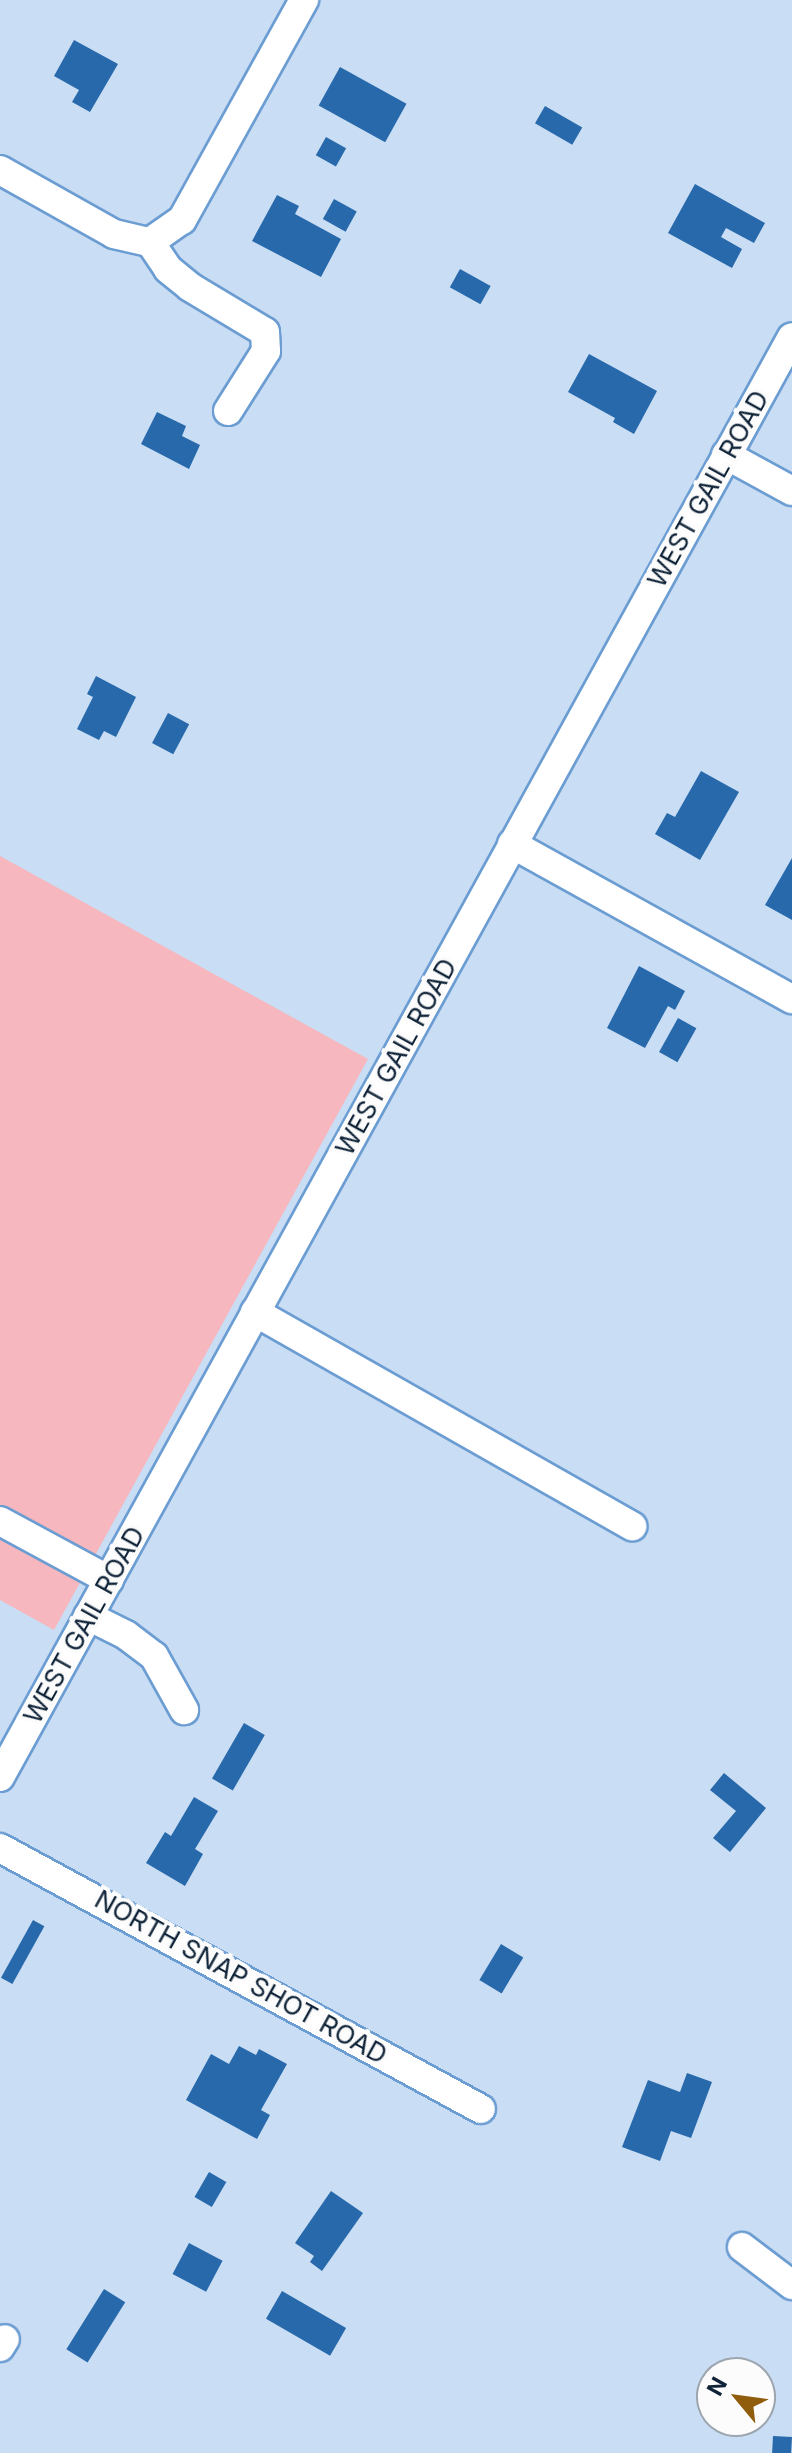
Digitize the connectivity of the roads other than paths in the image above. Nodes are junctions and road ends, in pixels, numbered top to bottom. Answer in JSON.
{"nodes":[{"id":1,"x":304,"y":0,"type":"edge"},
{"id":2,"x":0,"y":170,"type":"edge"},
{"id":3,"x":150,"y":242,"type":"junction"},
{"id":4,"x":792,"y":337,"type":"edge"},
{"id":5,"x":228,"y":411,"type":"dead end"},
{"id":6,"x":726,"y":455,"type":"junction"},
{"id":7,"x":792,"y":491,"type":"edge"},
{"id":8,"x":512,"y":844,"type":"junction"},
{"id":9,"x":792,"y":999,"type":"edge"},
{"id":10,"x":255,"y":1312,"type":"junction"},
{"id":11,"x":0,"y":1521,"type":"edge"},
{"id":12,"x":632,"y":1526,"type":"dead end"},
{"id":13,"x":109,"y":1580,"type":"junction"},
{"id":14,"x":88,"y":1616,"type":"junction"},
{"id":15,"x":184,"y":1710,"type":"dead end"},
{"id":16,"x":0,"y":1777,"type":"edge"},
{"id":17,"x":0,"y":1848,"type":"edge"},
{"id":18,"x":481,"y":2109,"type":"dead end"},
{"id":19,"x":742,"y":2247,"type":"dead end"},
{"id":20,"x":792,"y":2285,"type":"edge"}],
"edges":[{"from":1,"to":3,"type":"street"},
{"from":2,"to":3,"type":"street"},
{"from":3,"to":5,"type":"street"},
{"from":4,"to":6,"type":"street","name":"WEST GAIL ROAD"},
{"from":6,"to":7,"type":"street"},
{"from":6,"to":8,"type":"street","name":"WEST GAIL ROAD"},
{"from":8,"to":9,"type":"street"},
{"from":8,"to":10,"type":"street","name":"WEST GAIL ROAD"},
{"from":10,"to":12,"type":"street"},
{"from":10,"to":13,"type":"street","name":"WEST GAIL ROAD"},
{"from":11,"to":13,"type":"street"},
{"from":13,"to":14,"type":"street","name":"WEST GAIL ROAD"},
{"from":14,"to":15,"type":"street"},
{"from":14,"to":16,"type":"street","name":"WEST GAIL ROAD"},
{"from":17,"to":18,"type":"street","name":"NORTH SNAP SHOT ROAD"},
{"from":19,"to":20,"type":"street"}]}
